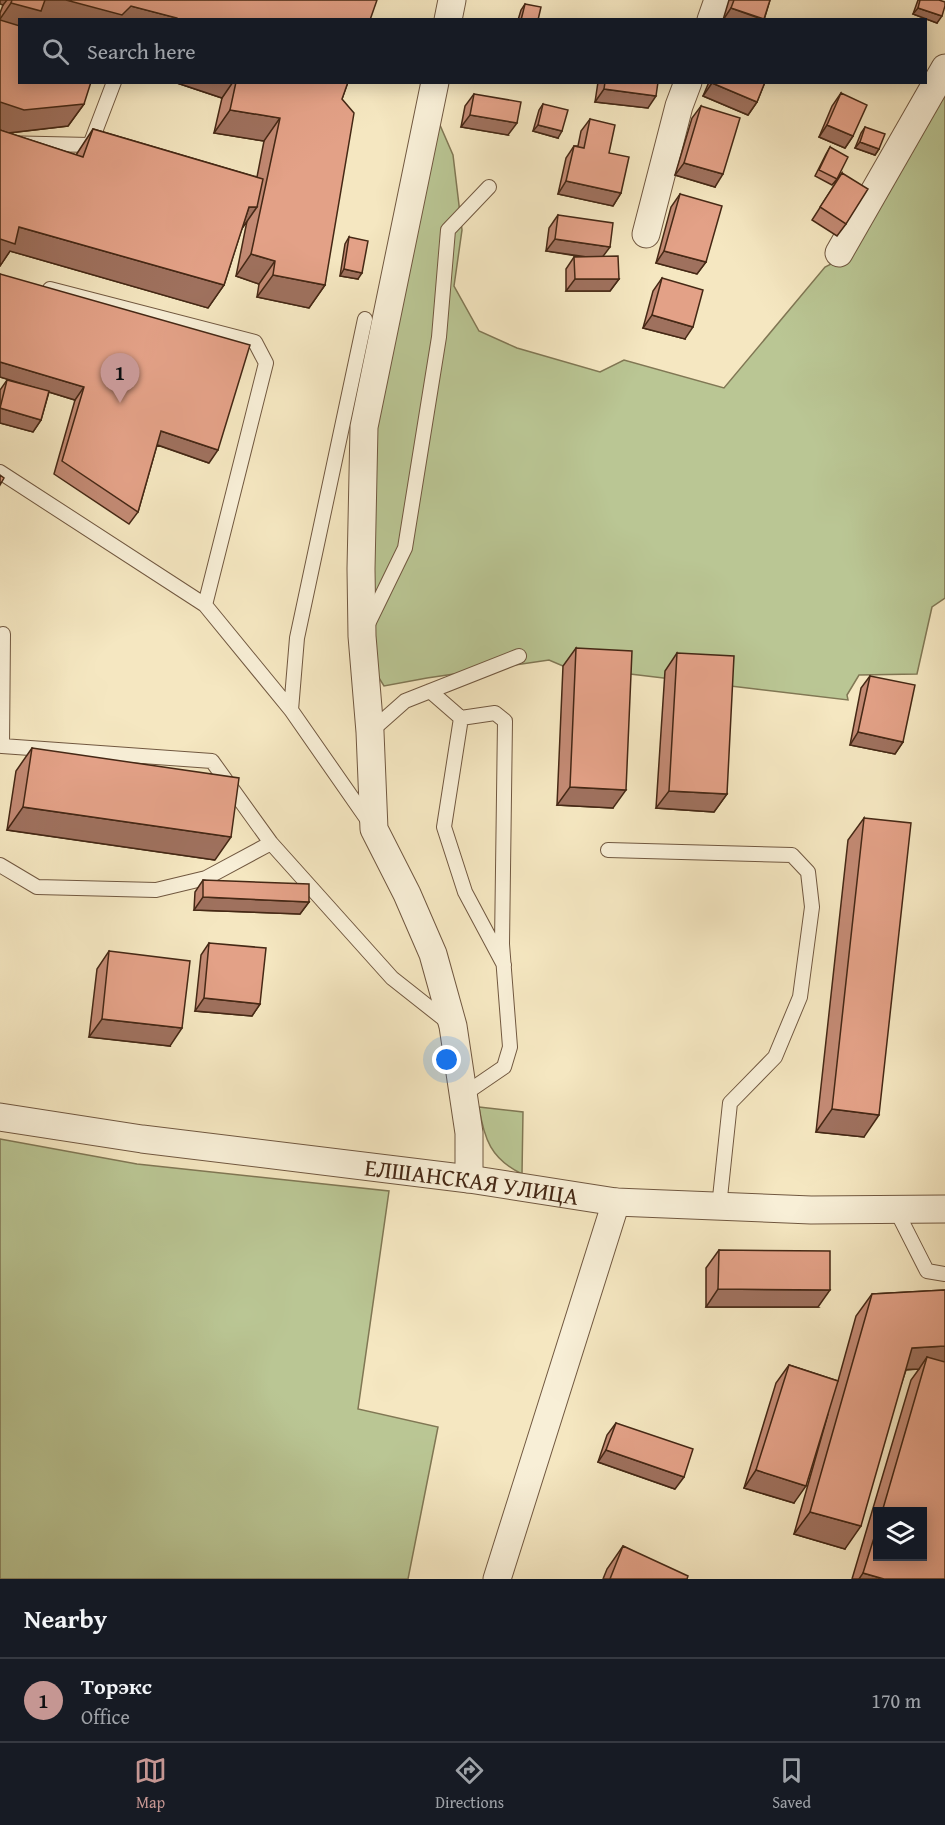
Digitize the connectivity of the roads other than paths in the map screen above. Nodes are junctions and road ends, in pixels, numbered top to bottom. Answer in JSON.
{"nodes":[{"id":1,"x":452,"y":0,"type":"edge"},
{"id":2,"x":718,"y":0,"type":"edge"},
{"id":3,"x":448,"y":18,"type":"edge"},
{"id":4,"x":712,"y":18,"type":"edge"},
{"id":5,"x":945,"y":68,"type":"edge"},
{"id":6,"x":113,"y":84,"type":"edge"},
{"id":7,"x":435,"y":84,"type":"edge"},
{"id":8,"x":687,"y":84,"type":"edge"},
{"id":9,"x":0,"y":143,"type":"edge"},
{"id":10,"x":489,"y":187,"type":"dead end"},
{"id":11,"x":646,"y":234,"type":"dead end"},
{"id":12,"x":839,"y":253,"type":"dead end"},
{"id":13,"x":35,"y":285,"type":"edge"},
{"id":14,"x":365,"y":319,"type":"dead end"},
{"id":15,"x":0,"y":472,"type":"edge"},
{"id":16,"x":205,"y":605,"type":"junction"},
{"id":17,"x":3,"y":634,"type":"dead end"},
{"id":18,"x":362,"y":636,"type":"junction"},
{"id":19,"x":519,"y":656,"type":"dead end"},
{"id":20,"x":430,"y":691,"type":"junction"},
{"id":21,"x":291,"y":710,"type":"junction"},
{"id":22,"x":461,"y":718,"type":"junction"},
{"id":23,"x":370,"y":732,"type":"junction"},
{"id":24,"x":1,"y":748,"type":"edge"},
{"id":25,"x":374,"y":829,"type":"junction"},
{"id":26,"x":271,"y":843,"type":"junction"},
{"id":27,"x":608,"y":850,"type":"dead end"},
{"id":28,"x":0,"y":865,"type":"edge"},
{"id":29,"x":504,"y":965,"type":"junction"},
{"id":30,"x":453,"y":1026,"type":"junction"},
{"id":31,"x":463,"y":1095,"type":"junction"},
{"id":32,"x":0,"y":1117,"type":"edge"},
{"id":33,"x":468,"y":1179,"type":"junction"},
{"id":34,"x":616,"y":1202,"type":"junction"},
{"id":35,"x":719,"y":1207,"type":"junction"},
{"id":36,"x":896,"y":1209,"type":"junction"},
{"id":37,"x":945,"y":1209,"type":"edge"},
{"id":38,"x":945,"y":1274,"type":"edge"},
{"id":39,"x":497,"y":1579,"type":"edge"}],
"edges":[{"from":1,"to":3,"type":"street"},
{"from":2,"to":4,"type":"street"},
{"from":5,"to":12,"type":"street"},
{"from":6,"to":9,"type":"lane"},
{"from":7,"to":18,"type":"street"},
{"from":8,"to":11,"type":"street"},
{"from":10,"to":18,"type":"lane"},
{"from":13,"to":16,"type":"lane"},
{"from":14,"to":21,"type":"lane"},
{"from":15,"to":16,"type":"lane"},
{"from":16,"to":21,"type":"lane"},
{"from":17,"to":24,"type":"lane"},
{"from":18,"to":23,"type":"street"},
{"from":19,"to":20,"type":"lane"},
{"from":20,"to":22,"type":"lane"},
{"from":20,"to":23,"type":"lane"},
{"from":21,"to":25,"type":"lane"},
{"from":22,"to":29,"type":"lane"},
{"from":22,"to":29,"type":"lane"},
{"from":23,"to":25,"type":"street"},
{"from":24,"to":26,"type":"lane"},
{"from":25,"to":30,"type":"street"},
{"from":26,"to":28,"type":"lane"},
{"from":26,"to":30,"type":"lane"},
{"from":27,"to":35,"type":"lane"},
{"from":29,"to":31,"type":"lane"},
{"from":30,"to":31,"type":"street"},
{"from":31,"to":33,"type":"street"},
{"from":32,"to":33,"type":"street","name":"ЕЛШАНСКАЯ УЛИЦА"},
{"from":33,"to":34,"type":"street","name":"ЕЛШАНСКАЯ УЛИЦА"},
{"from":34,"to":35,"type":"street","name":"ЕЛШАНСКАЯ УЛИЦА"},
{"from":34,"to":39,"type":"street"},
{"from":35,"to":36,"type":"street","name":"ЕЛШАНСКАЯ УЛИЦА"},
{"from":36,"to":37,"type":"street","name":"ЕЛШАНСКАЯ УЛИЦА"},
{"from":36,"to":38,"type":"lane"}]}
